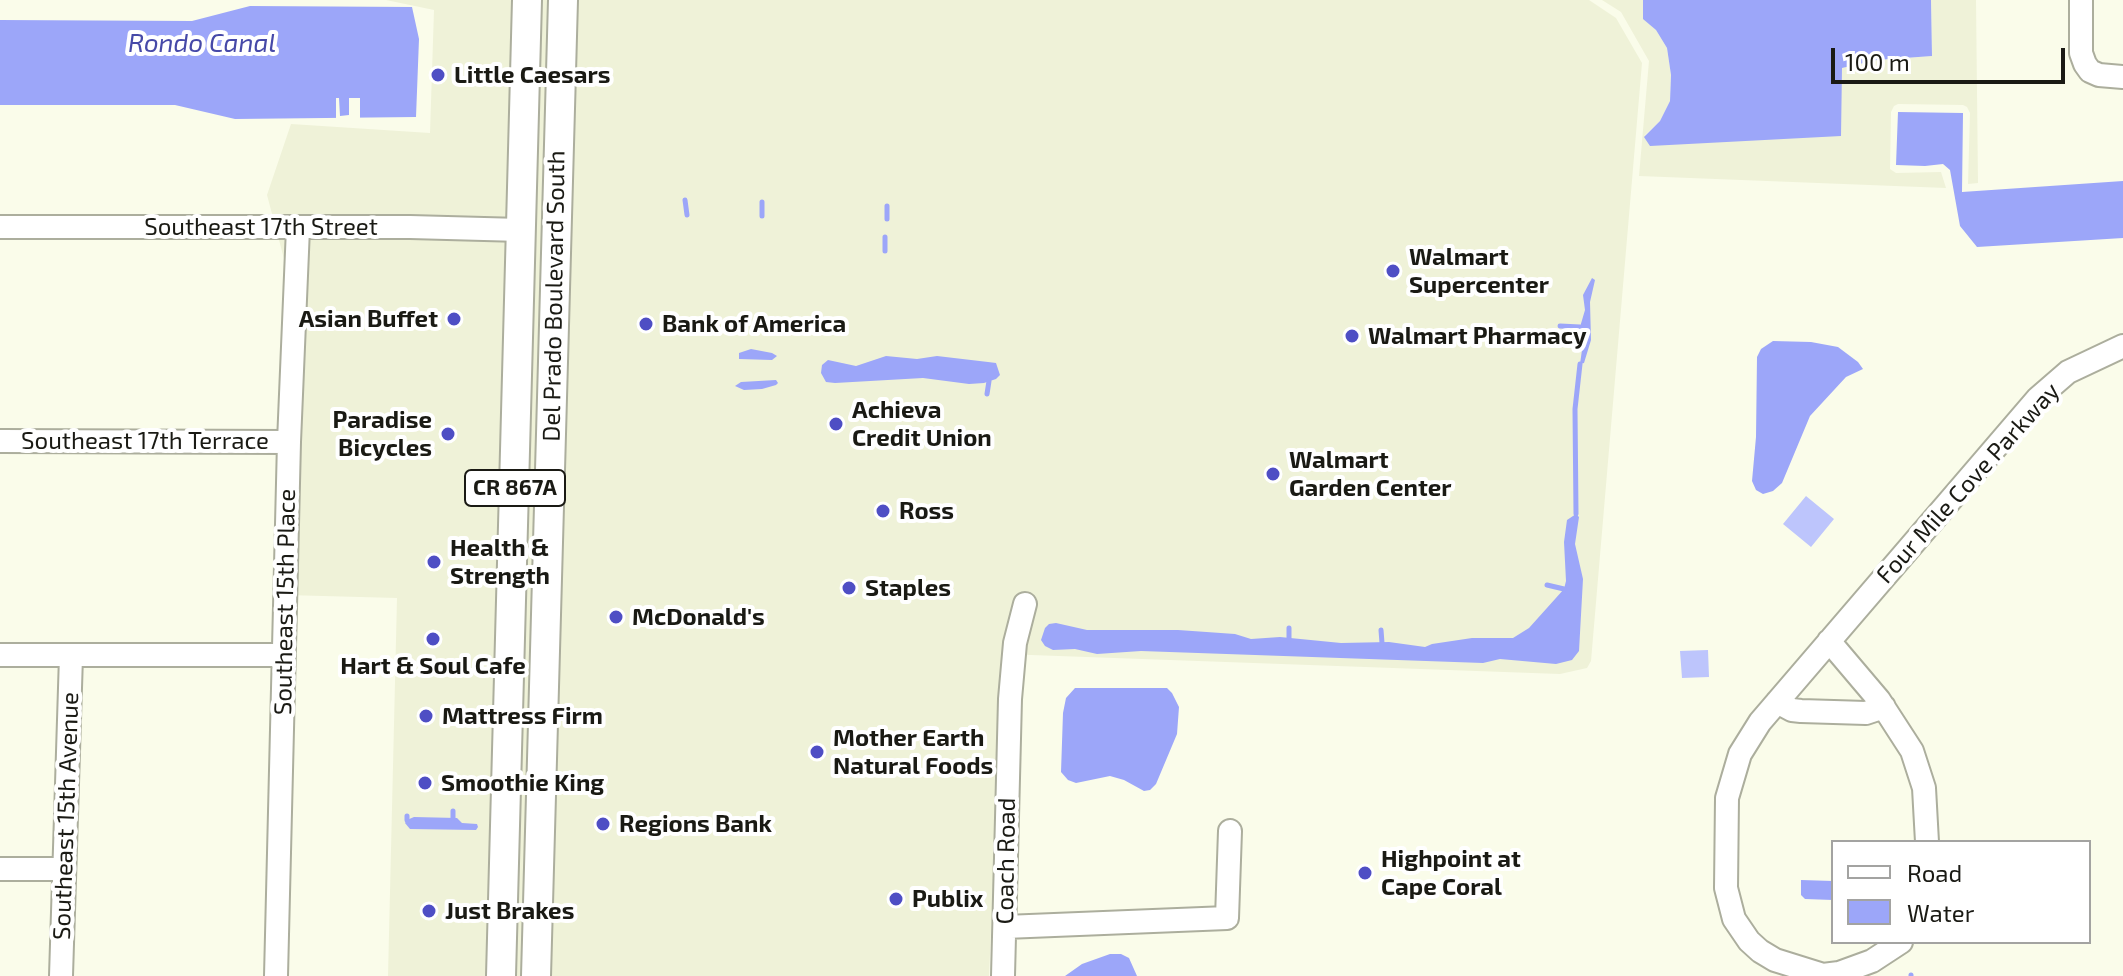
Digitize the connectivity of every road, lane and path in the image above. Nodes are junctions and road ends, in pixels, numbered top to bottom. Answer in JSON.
{"nodes":[{"id":1,"x":563,"y":0,"type":"edge"},
{"id":2,"x":2081,"y":0,"type":"edge"},
{"id":3,"x":527,"y":1,"type":"edge"},
{"id":4,"x":2123,"y":77,"type":"edge"},
{"id":5,"x":556,"y":226,"type":"junction"},
{"id":6,"x":0,"y":227,"type":"edge"},
{"id":7,"x":298,"y":228,"type":"junction"},
{"id":8,"x":521,"y":230,"type":"junction"},
{"id":9,"x":2123,"y":346,"type":"edge"},
{"id":10,"x":550,"y":429,"type":"junction"},
{"id":11,"x":0,"y":441,"type":"edge"},
{"id":12,"x":289,"y":442,"type":"junction"},
{"id":13,"x":1025,"y":604,"type":"dead end"},
{"id":14,"x":1829,"y":641,"type":"junction"},
{"id":15,"x":0,"y":655,"type":"edge"},
{"id":16,"x":284,"y":655,"type":"junction"},
{"id":17,"x":71,"y":656,"type":"junction"},
{"id":18,"x":1777,"y":702,"type":"junction"},
{"id":19,"x":1884,"y":707,"type":"junction"},
{"id":20,"x":1230,"y":831,"type":"dead end"},
{"id":21,"x":1927,"y":840,"type":"edge"},
{"id":22,"x":0,"y":869,"type":"edge"},
{"id":23,"x":64,"y":869,"type":"junction"},
{"id":24,"x":1005,"y":927,"type":"junction"},
{"id":25,"x":1898,"y":944,"type":"edge"},
{"id":26,"x":1823,"y":975,"type":"edge"},
{"id":27,"x":61,"y":976,"type":"edge"},
{"id":28,"x":276,"y":976,"type":"edge"},
{"id":29,"x":501,"y":976,"type":"edge"},
{"id":30,"x":536,"y":976,"type":"edge"},
{"id":31,"x":1003,"y":976,"type":"edge"}],
"edges":[{"from":1,"to":5,"type":"main road","name":"Del Prado Boulevard South","number":"CR 867A"},
{"from":2,"to":4,"type":"street"},
{"from":3,"to":5,"type":"main road"},
{"from":3,"to":8,"type":"main road","name":"Del Prado Boulevard South","number":"CR 867A"},
{"from":5,"to":10,"type":"main road","name":"Del Prado Boulevard South","number":"CR 867A"},
{"from":6,"to":7,"type":"street","name":"Southeast 17th Street"},
{"from":7,"to":8,"type":"street","name":"Southeast 17th Street"},
{"from":7,"to":12,"type":"street","name":"Southeast 15th Place"},
{"from":8,"to":10,"type":"main road"},
{"from":8,"to":29,"type":"main road","name":"Del Prado Boulevard South","number":"CR 867A"},
{"from":9,"to":14,"type":"street","name":"Four Mile Cove Parkway"},
{"from":10,"to":30,"type":"main road","name":"Del Prado Boulevard South","number":"CR 867A"},
{"from":11,"to":12,"type":"street","name":"Southeast 17th Terrace"},
{"from":12,"to":16,"type":"street","name":"Southeast 15th Place"},
{"from":13,"to":24,"type":"street","name":"Coach Road"},
{"from":14,"to":18,"type":"street","name":"Four Mile Cove Parkway"},
{"from":14,"to":19,"type":"street"},
{"from":15,"to":17,"type":"street"},
{"from":16,"to":17,"type":"street"},
{"from":16,"to":28,"type":"street","name":"Southeast 15th Place"},
{"from":17,"to":23,"type":"street","name":"Southeast 15th Avenue"},
{"from":18,"to":19,"type":"street"},
{"from":18,"to":26,"type":"street","name":"Four Mile Cove Parkway"},
{"from":19,"to":21,"type":"street"},
{"from":20,"to":24,"type":"street"},
{"from":22,"to":23,"type":"street"},
{"from":23,"to":27,"type":"street","name":"Southeast 15th Avenue"},
{"from":24,"to":31,"type":"street","name":"Coach Road"},
{"from":25,"to":26,"type":"street","name":"Four Mile Cove Parkway"}]}
